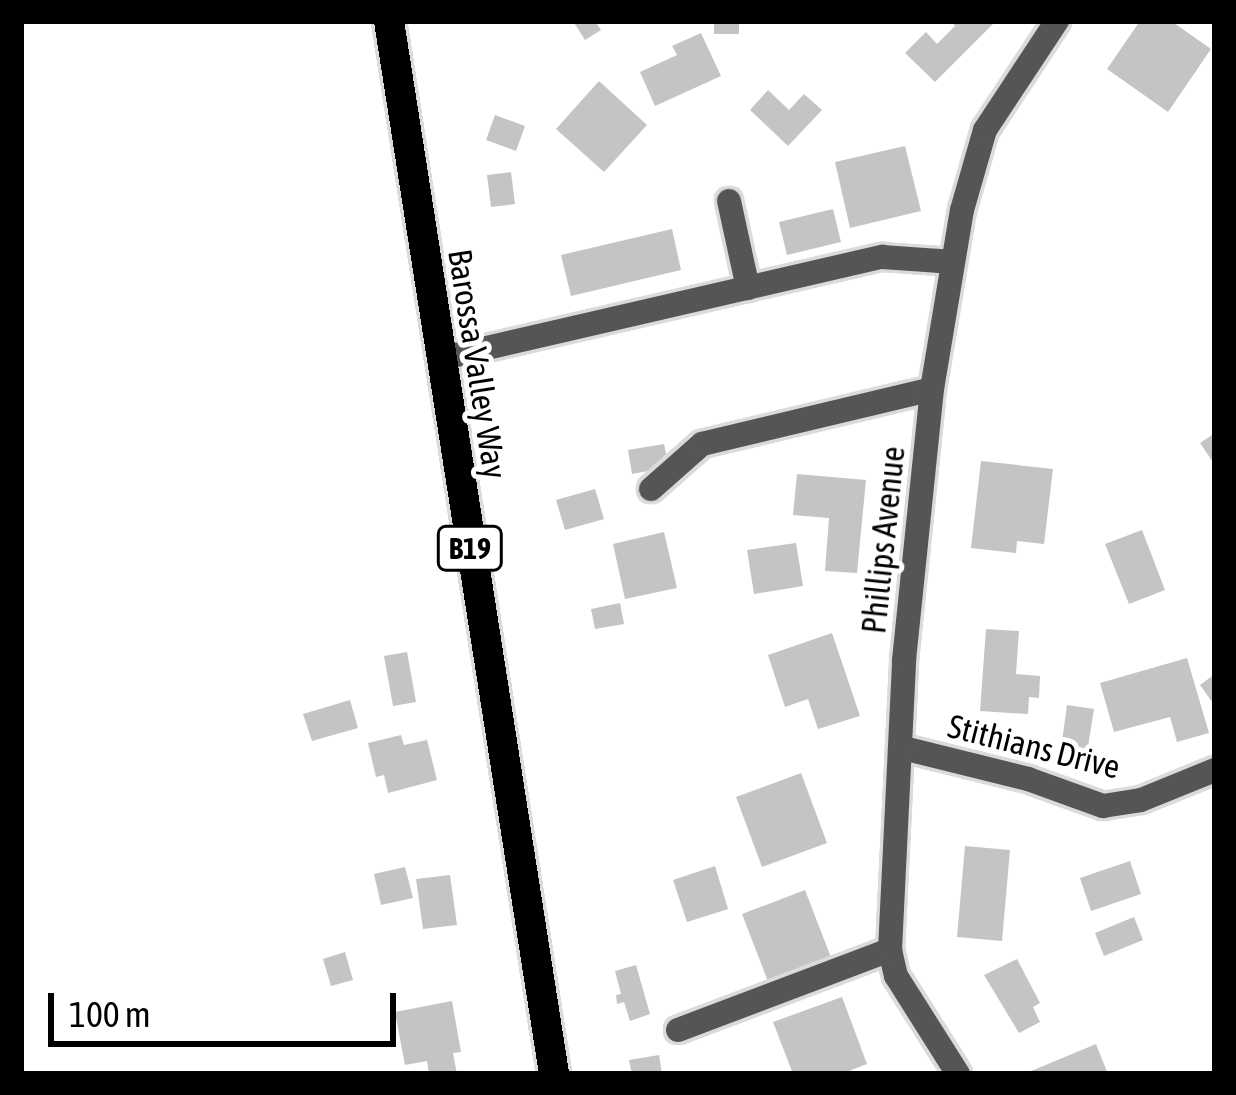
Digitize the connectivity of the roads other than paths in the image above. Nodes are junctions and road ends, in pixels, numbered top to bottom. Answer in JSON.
{"nodes":[{"id":1,"x":389,"y":21,"type":"edge"},
{"id":2,"x":1058,"y":21,"type":"edge"},
{"id":3,"x":729,"y":201,"type":"dead end"},
{"id":4,"x":952,"y":262,"type":"junction"},
{"id":5,"x":748,"y":288,"type":"junction"},
{"id":6,"x":440,"y":358,"type":"junction"},
{"id":7,"x":932,"y":389,"type":"junction"},
{"id":8,"x":651,"y":489,"type":"dead end"},
{"id":9,"x":903,"y":748,"type":"junction"},
{"id":10,"x":1215,"y":770,"type":"edge"},
{"id":11,"x":890,"y":950,"type":"junction"},
{"id":12,"x":678,"y":1030,"type":"dead end"},
{"id":13,"x":554,"y":1074,"type":"edge"},
{"id":14,"x":958,"y":1074,"type":"edge"}],
"edges":[{"from":1,"to":6,"type":"main road","name":"Barossa Valley Way","number":"B19"},
{"from":2,"to":4,"type":"street","name":"Phillips Avenue"},
{"from":3,"to":5,"type":"street"},
{"from":4,"to":5,"type":"street"},
{"from":4,"to":7,"type":"street","name":"Phillips Avenue"},
{"from":5,"to":6,"type":"street"},
{"from":6,"to":13,"type":"main road","name":"Barossa Valley Way","number":"B19"},
{"from":7,"to":8,"type":"street"},
{"from":7,"to":9,"type":"street","name":"Phillips Avenue"},
{"from":9,"to":10,"type":"street","name":"Stithians Drive"},
{"from":9,"to":11,"type":"street","name":"Phillips Avenue"},
{"from":11,"to":12,"type":"street"},
{"from":11,"to":14,"type":"street","name":"Phillips Avenue"}]}
